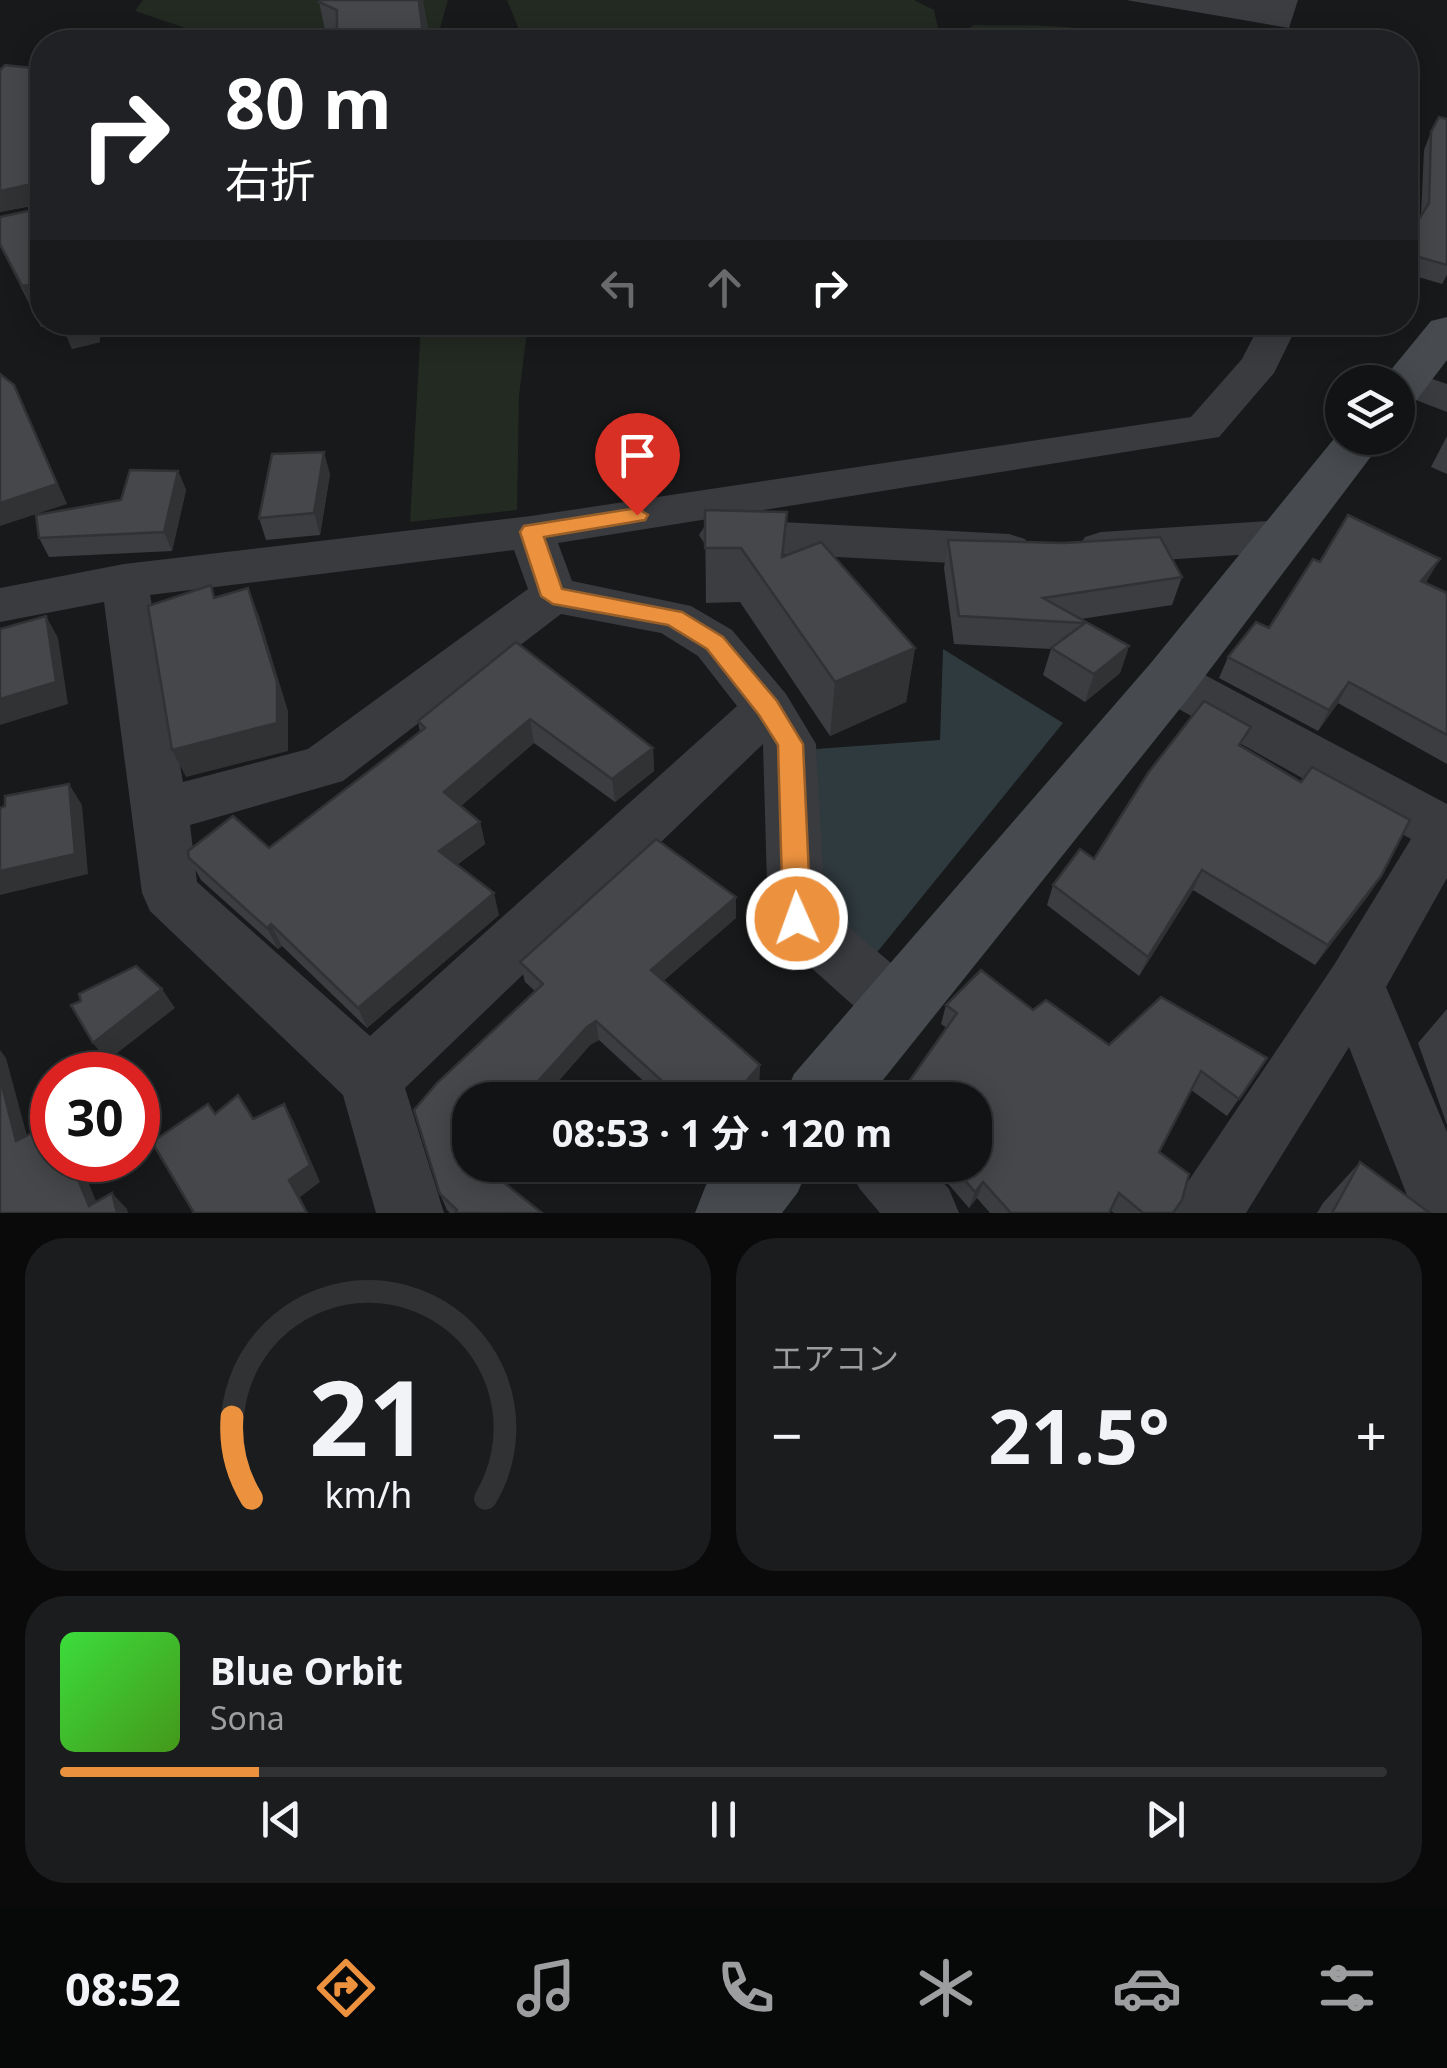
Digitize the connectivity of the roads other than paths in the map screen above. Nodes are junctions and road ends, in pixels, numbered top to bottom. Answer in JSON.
{"nodes":[{"id":1,"x":1447,"y":330,"type":"edge"},
{"id":2,"x":1274,"y":335,"type":"edge"},
{"id":3,"x":1415,"y":371,"type":"edge"},
{"id":4,"x":1415,"y":391,"type":"edge"},
{"id":5,"x":1447,"y":400,"type":"edge"},
{"id":6,"x":1348,"y":455,"type":"edge"},
{"id":7,"x":545,"y":529,"type":"junction"},
{"id":8,"x":1284,"y":536,"type":"junction"},
{"id":9,"x":124,"y":581,"type":"junction"},
{"id":10,"x":553,"y":596,"type":"junction"},
{"id":11,"x":0,"y":605,"type":"edge"},
{"id":12,"x":1170,"y":680,"type":"junction"},
{"id":13,"x":768,"y":708,"type":"junction"},
{"id":14,"x":161,"y":811,"type":"junction"},
{"id":15,"x":1446,"y":829,"type":"edge"},
{"id":16,"x":1355,"y":985,"type":"junction"},
{"id":17,"x":896,"y":1006,"type":"junction"},
{"id":18,"x":370,"y":1078,"type":"junction"},
{"id":19,"x":836,"y":1082,"type":"edge"},
{"id":20,"x":757,"y":1182,"type":"edge"},
{"id":21,"x":897,"y":1182,"type":"edge"},
{"id":22,"x":1447,"y":1212,"type":"edge"},
{"id":23,"x":410,"y":1213,"type":"edge"},
{"id":24,"x":734,"y":1213,"type":"edge"},
{"id":25,"x":925,"y":1213,"type":"edge"},
{"id":26,"x":1207,"y":1213,"type":"edge"}],
"edges":[{"from":1,"to":3,"type":"street"},
{"from":2,"to":7,"type":"street"},
{"from":4,"to":5,"type":"street"},
{"from":6,"to":8,"type":"street"},
{"from":7,"to":8,"type":"street"},
{"from":7,"to":9,"type":"street"},
{"from":7,"to":10,"type":"street"},
{"from":8,"to":12,"type":"street"},
{"from":9,"to":11,"type":"street"},
{"from":9,"to":14,"type":"street"},
{"from":10,"to":13,"type":"street"},
{"from":10,"to":14,"type":"street"},
{"from":12,"to":15,"type":"street"},
{"from":12,"to":17,"type":"street"},
{"from":13,"to":17,"type":"street"},
{"from":13,"to":18,"type":"street"},
{"from":14,"to":18,"type":"street"},
{"from":15,"to":16,"type":"street"},
{"from":16,"to":22,"type":"street"},
{"from":16,"to":26,"type":"street"},
{"from":17,"to":19,"type":"street"},
{"from":18,"to":23,"type":"street"},
{"from":20,"to":24,"type":"street"},
{"from":21,"to":25,"type":"street"}]}
